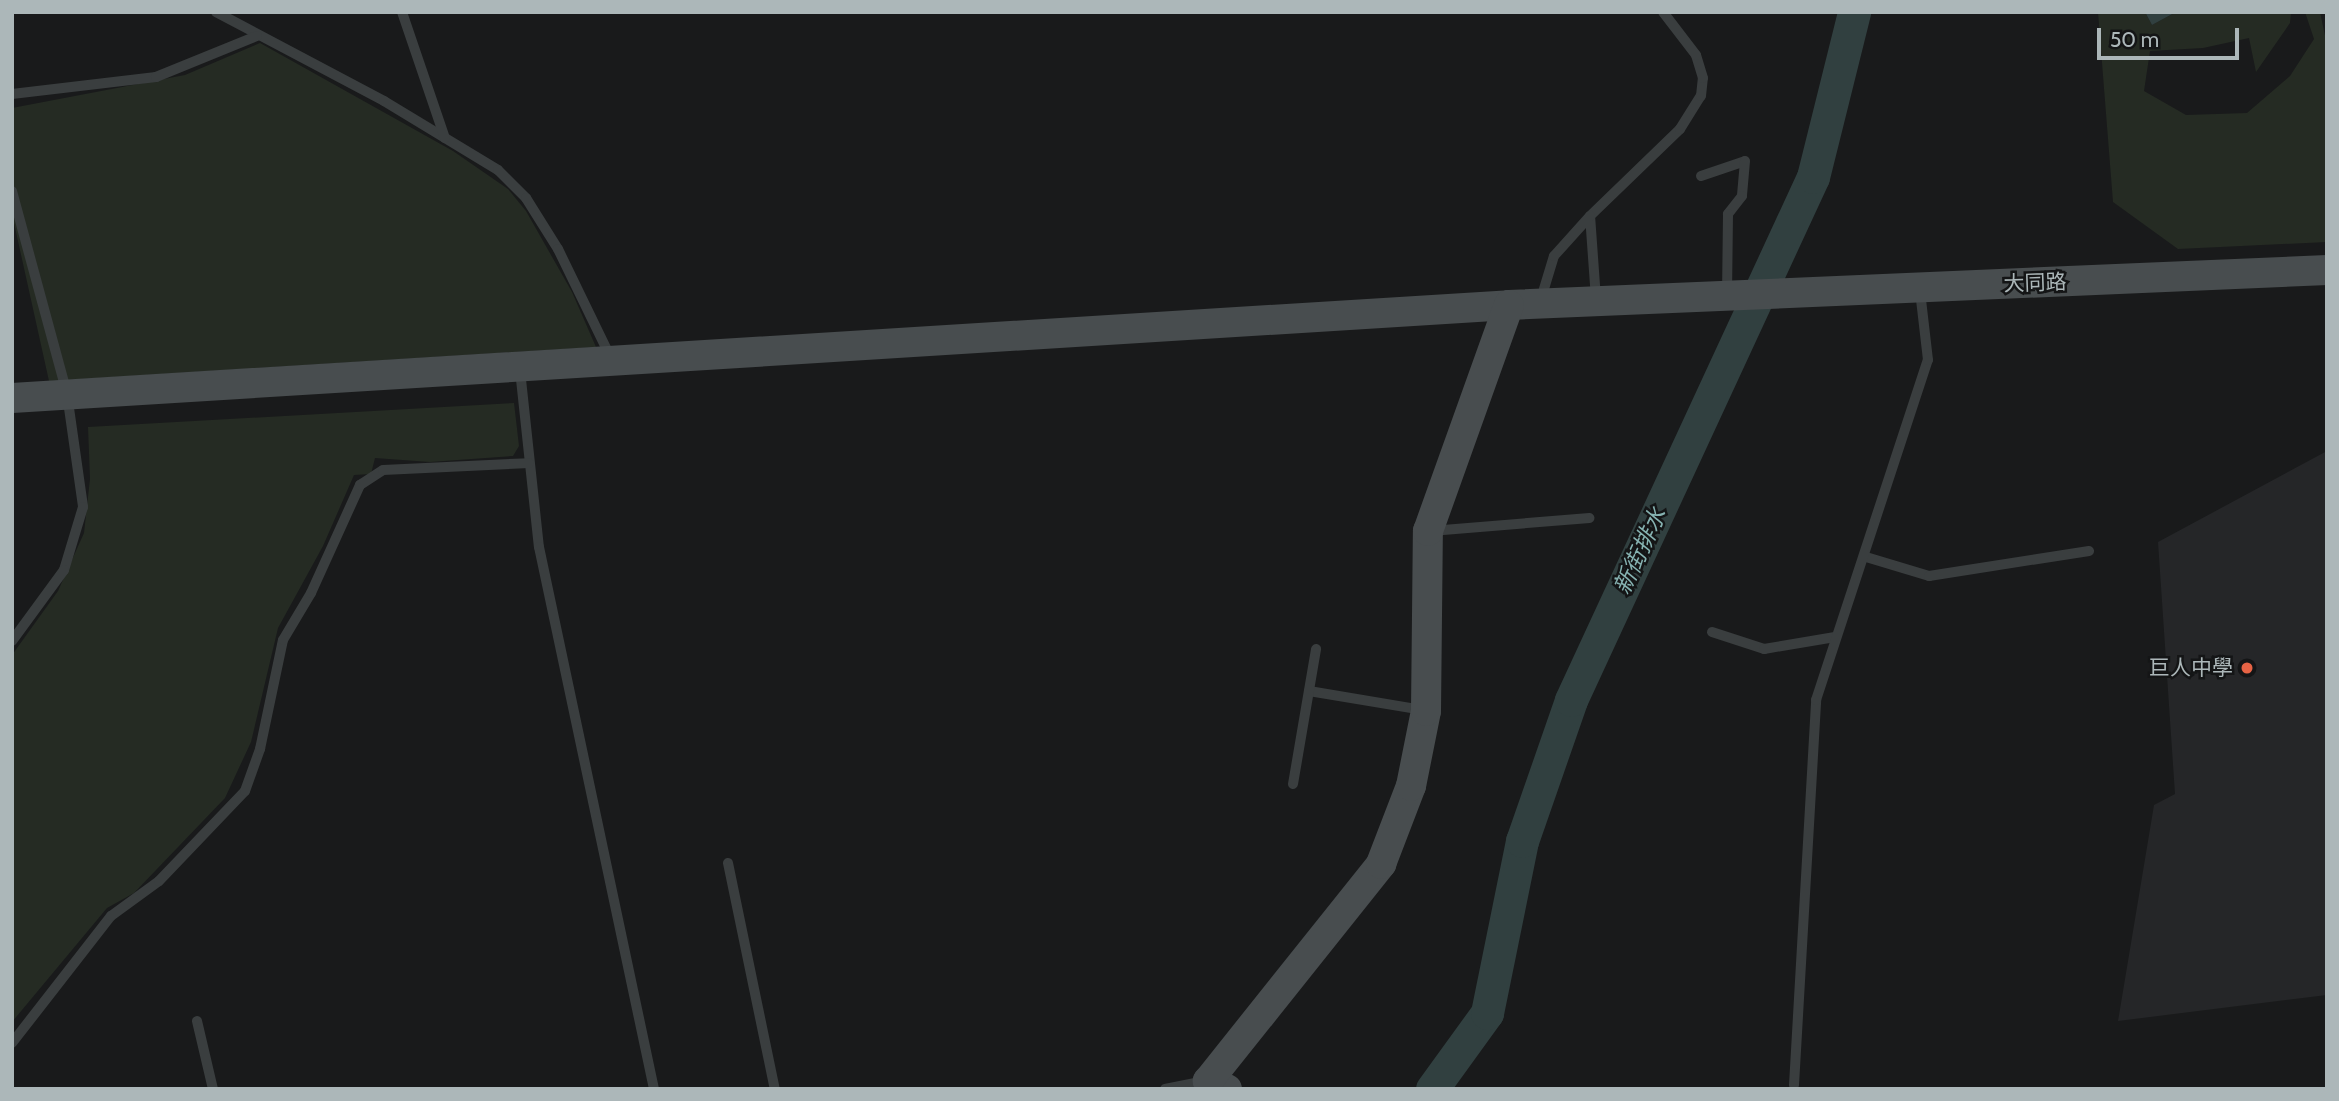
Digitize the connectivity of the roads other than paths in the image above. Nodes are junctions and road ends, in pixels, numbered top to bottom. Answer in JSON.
{"nodes":[{"id":1,"x":216,"y":12,"type":"edge"},
{"id":2,"x":402,"y":12,"type":"edge"},
{"id":3,"x":1664,"y":12,"type":"edge"},
{"id":4,"x":257,"y":36,"type":"junction"},
{"id":5,"x":12,"y":93,"type":"edge"},
{"id":6,"x":444,"y":138,"type":"junction"},
{"id":7,"x":1701,"y":176,"type":"dead end"},
{"id":8,"x":12,"y":191,"type":"edge"},
{"id":9,"x":1591,"y":216,"type":"junction"},
{"id":10,"x":2327,"y":270,"type":"edge"},
{"id":11,"x":1920,"y":288,"type":"junction"},
{"id":12,"x":1735,"y":294,"type":"junction"},
{"id":13,"x":1596,"y":301,"type":"junction"},
{"id":14,"x":1539,"y":304,"type":"junction"},
{"id":15,"x":1509,"y":305,"type":"junction"},
{"id":16,"x":611,"y":358,"type":"junction"},
{"id":17,"x":519,"y":364,"type":"junction"},
{"id":18,"x":67,"y":394,"type":"junction"},
{"id":19,"x":12,"y":398,"type":"edge"},
{"id":20,"x":529,"y":463,"type":"junction"},
{"id":21,"x":1589,"y":518,"type":"dead end"},
{"id":22,"x":1428,"y":531,"type":"junction"},
{"id":23,"x":2089,"y":551,"type":"dead end"},
{"id":24,"x":1866,"y":557,"type":"junction"},
{"id":25,"x":1712,"y":632,"type":"dead end"},
{"id":26,"x":1835,"y":637,"type":"junction"},
{"id":27,"x":12,"y":641,"type":"edge"},
{"id":28,"x":1316,"y":649,"type":"dead end"},
{"id":29,"x":1309,"y":691,"type":"junction"},
{"id":30,"x":1426,"y":710,"type":"junction"},
{"id":31,"x":1293,"y":784,"type":"dead end"},
{"id":32,"x":728,"y":863,"type":"dead end"},
{"id":33,"x":197,"y":1021,"type":"dead end"},
{"id":34,"x":12,"y":1043,"type":"edge"},
{"id":35,"x":1217,"y":1085,"type":"edge"},
{"id":36,"x":1794,"y":1085,"type":"dead end"},
{"id":37,"x":213,"y":1089,"type":"edge"},
{"id":38,"x":654,"y":1089,"type":"edge"},
{"id":39,"x":775,"y":1089,"type":"edge"},
{"id":40,"x":1164,"y":1089,"type":"edge"}],
"edges":[{"from":1,"to":4,"type":"lane"},
{"from":2,"to":6,"type":"lane"},
{"from":3,"to":9,"type":"lane"},
{"from":4,"to":5,"type":"lane"},
{"from":4,"to":6,"type":"lane"},
{"from":6,"to":16,"type":"lane"},
{"from":7,"to":12,"type":"lane"},
{"from":8,"to":18,"type":"lane"},
{"from":9,"to":13,"type":"lane"},
{"from":9,"to":14,"type":"lane"},
{"from":10,"to":11,"type":"street","name":"大同路"},
{"from":11,"to":12,"type":"street","name":"大同路"},
{"from":11,"to":24,"type":"lane"},
{"from":12,"to":13,"type":"street","name":"大同路"},
{"from":13,"to":14,"type":"street","name":"大同路"},
{"from":14,"to":15,"type":"street","name":"大同路"},
{"from":15,"to":16,"type":"street","name":"大同路"},
{"from":15,"to":22,"type":"street"},
{"from":16,"to":17,"type":"street","name":"大同路"},
{"from":17,"to":18,"type":"street","name":"大同路"},
{"from":17,"to":20,"type":"lane"},
{"from":18,"to":19,"type":"street","name":"大同路"},
{"from":18,"to":27,"type":"lane"},
{"from":20,"to":34,"type":"lane"},
{"from":20,"to":38,"type":"lane"},
{"from":21,"to":22,"type":"lane"},
{"from":22,"to":30,"type":"street"},
{"from":23,"to":24,"type":"lane"},
{"from":24,"to":26,"type":"lane"},
{"from":25,"to":26,"type":"lane"},
{"from":26,"to":36,"type":"lane"},
{"from":28,"to":29,"type":"lane"},
{"from":29,"to":30,"type":"lane"},
{"from":29,"to":31,"type":"lane"},
{"from":30,"to":35,"type":"street"},
{"from":32,"to":39,"type":"lane"},
{"from":33,"to":37,"type":"lane"},
{"from":35,"to":40,"type":"lane"}]}
